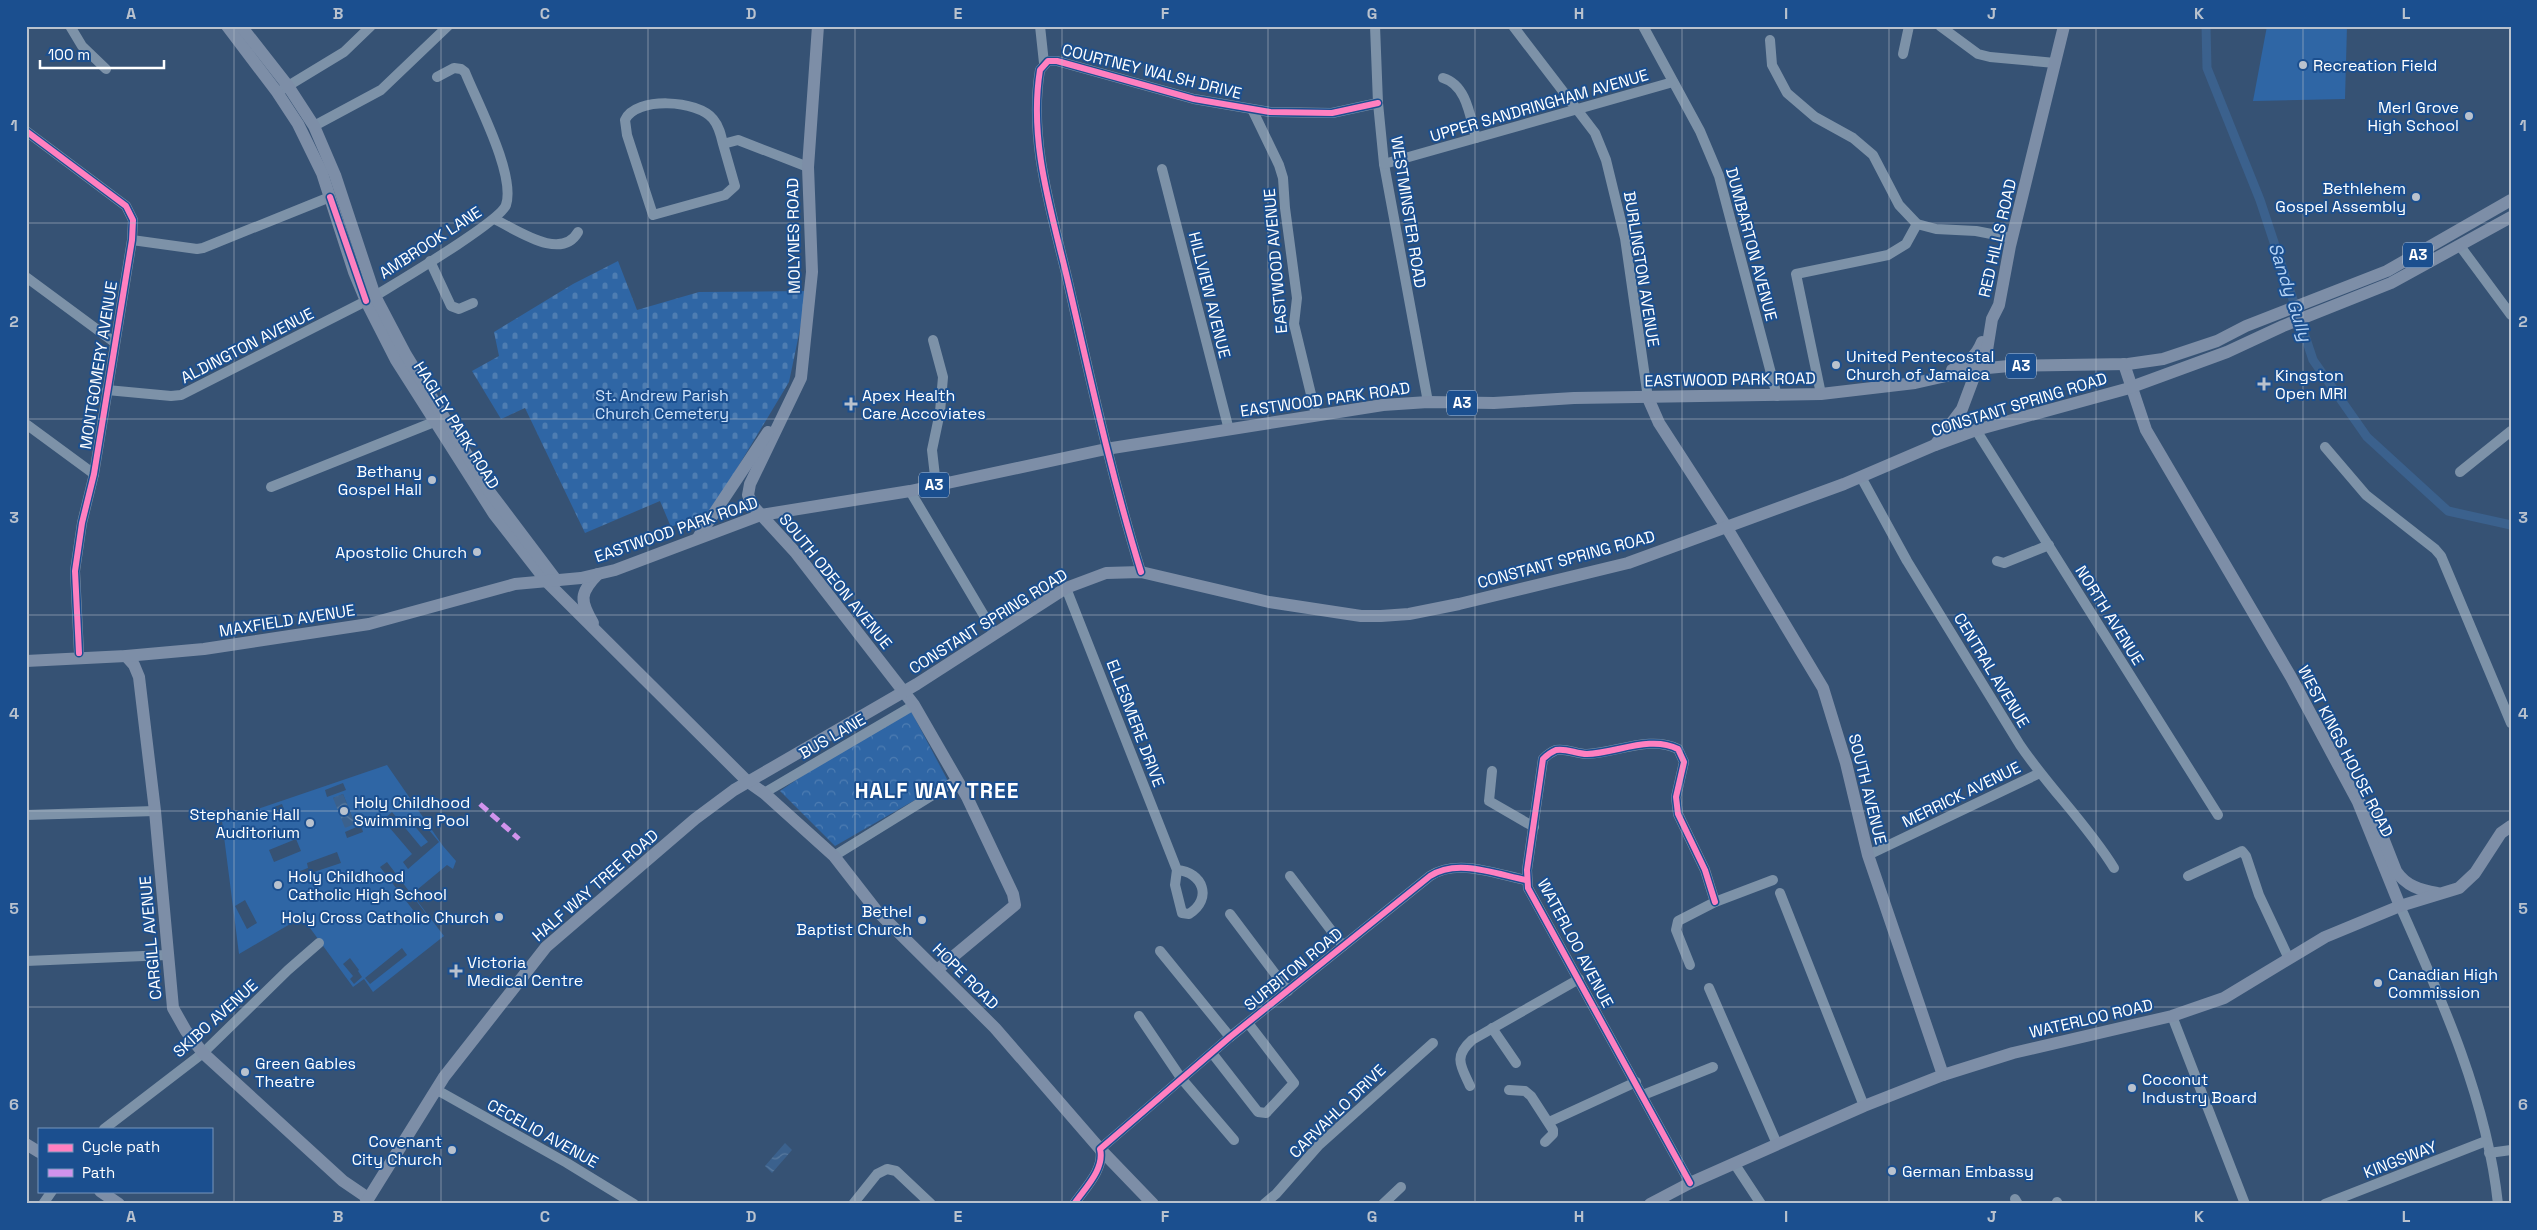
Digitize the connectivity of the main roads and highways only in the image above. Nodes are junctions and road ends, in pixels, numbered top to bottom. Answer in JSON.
{"nodes":[{"id":1,"x":227,"y":26,"type":"edge"},
{"id":2,"x":241,"y":26,"type":"edge"},
{"id":3,"x":818,"y":26,"type":"edge"},
{"id":4,"x":2064,"y":26,"type":"edge"},
{"id":5,"x":283,"y":89,"type":"junction"},
{"id":6,"x":2511,"y":200,"type":"edge"},
{"id":7,"x":2511,"y":217,"type":"edge"},
{"id":8,"x":371,"y":299,"type":"junction"},
{"id":9,"x":1992,"y":319,"type":"junction"},
{"id":10,"x":2216,"y":356,"type":"junction"},
{"id":11,"x":2124,"y":364,"type":"junction"},
{"id":12,"x":802,"y":365,"type":"junction"},
{"id":13,"x":2009,"y":366,"type":"junction"},
{"id":14,"x":1977,"y":369,"type":"junction"},
{"id":15,"x":1920,"y":382,"type":"junction"},
{"id":16,"x":2130,"y":388,"type":"junction"},
{"id":17,"x":1648,"y":398,"type":"junction"},
{"id":18,"x":2146,"y":430,"type":"junction"},
{"id":19,"x":1935,"y":445,"type":"junction"},
{"id":20,"x":761,"y":515,"type":"junction"},
{"id":21,"x":1727,"y":528,"type":"junction"},
{"id":22,"x":699,"y":536,"type":"junction"},
{"id":23,"x":598,"y":574,"type":"junction"},
{"id":24,"x":552,"y":582,"type":"junction"},
{"id":25,"x":601,"y":638,"type":"junction"},
{"id":26,"x":126,"y":656,"type":"junction"},
{"id":27,"x":26,"y":661,"type":"edge"},
{"id":28,"x":904,"y":692,"type":"junction"},
{"id":29,"x":747,"y":781,"type":"junction"},
{"id":30,"x":2358,"y":802,"type":"junction"},
{"id":31,"x":2511,"y":826,"type":"edge"},
{"id":32,"x":2439,"y":894,"type":"junction"},
{"id":33,"x":2400,"y":906,"type":"junction"},
{"id":34,"x":936,"y":970,"type":"junction"},
{"id":35,"x":1943,"y":1075,"type":"junction"},
{"id":36,"x":26,"y":1144,"type":"edge"},
{"id":37,"x":38,"y":1151,"type":"edge"},
{"id":38,"x":101,"y":1192,"type":"edge"},
{"id":39,"x":366,"y":1201,"type":"edge"},
{"id":40,"x":119,"y":1204,"type":"edge"},
{"id":41,"x":1153,"y":1204,"type":"edge"},
{"id":42,"x":1650,"y":1204,"type":"edge"}],
"edges":[{"from":1,"to":5,"type":"main road","name":"HAGLEY PARK ROAD"},
{"from":2,"to":5,"type":"main road","name":"HAGLEY PARK ROAD"},
{"from":3,"to":12,"type":"main road","name":"MOLYNES ROAD"},
{"from":4,"to":9,"type":"main road","name":"RED HILLS ROAD"},
{"from":5,"to":8,"type":"main road","name":"HAGLEY PARK ROAD"},
{"from":5,"to":8,"type":"main road","name":"HAGLEY PARK ROAD"},
{"from":6,"to":11,"type":"main road","name":"CONSTANT SPRING ROAD","number":"A3"},
{"from":7,"to":10,"type":"main road","name":"CONSTANT SPRING ROAD","number":"A3"},
{"from":8,"to":24,"type":"main road","name":"HAGLEY PARK ROAD"},
{"from":8,"to":24,"type":"main road","name":"HAGLEY PARK ROAD"},
{"from":9,"to":13,"type":"main road"},
{"from":9,"to":14,"type":"main road","name":"RED HILLS ROAD"},
{"from":9,"to":15,"type":"main road"},
{"from":10,"to":16,"type":"main road","name":"CONSTANT SPRING ROAD","number":"A3"},
{"from":10,"to":18,"type":"main road"},
{"from":11,"to":13,"type":"main road","name":"EASTWOOD PARK ROAD","number":"A3"},
{"from":11,"to":16,"type":"main road","name":"WEST KINGS HOUSE ROAD"},
{"from":12,"to":20,"type":"main road","name":"SOUTH ODEON AVENUE"},
{"from":12,"to":22,"type":"main road","name":"MOLYNES ROAD"},
{"from":13,"to":14,"type":"main road","name":"EASTWOOD PARK ROAD","number":"A3"},
{"from":14,"to":15,"type":"main road","name":"EASTWOOD PARK ROAD","number":"A3"},
{"from":14,"to":19,"type":"main road","name":"RED HILLS ROAD"},
{"from":15,"to":17,"type":"main road","name":"EASTWOOD PARK ROAD","number":"A3"},
{"from":16,"to":18,"type":"main road","name":"WEST KINGS HOUSE ROAD"},
{"from":16,"to":19,"type":"main road","name":"CONSTANT SPRING ROAD","number":"A3"},
{"from":17,"to":20,"type":"main road","name":"EASTWOOD PARK ROAD","number":"A3"},
{"from":17,"to":21,"type":"main road","name":"SOUTH AVENUE"},
{"from":18,"to":30,"type":"main road","name":"WEST KINGS HOUSE ROAD"},
{"from":19,"to":21,"type":"main road","name":"CONSTANT SPRING ROAD","number":"A3"},
{"from":20,"to":22,"type":"main road","name":"EASTWOOD PARK ROAD","number":"A3"},
{"from":20,"to":28,"type":"main road","name":"SOUTH ODEON AVENUE"},
{"from":21,"to":28,"type":"main road","name":"CONSTANT SPRING ROAD","number":"A3"},
{"from":21,"to":35,"type":"main road","name":"SOUTH AVENUE"},
{"from":22,"to":23,"type":"main road","name":"EASTWOOD PARK ROAD","number":"A3"},
{"from":23,"to":24,"type":"main road","name":"EASTWOOD PARK ROAD","number":"A3"},
{"from":23,"to":25,"type":"main road"},
{"from":24,"to":25,"type":"main road","name":"HAGLEY PARK ROAD"},
{"from":24,"to":26,"type":"main road","name":"MAXFIELD AVENUE"},
{"from":25,"to":29,"type":"main road","name":"HAGLEY PARK ROAD"},
{"from":26,"to":27,"type":"main road","name":"MAXFIELD AVENUE"},
{"from":26,"to":39,"type":"main road","name":"CARGILL AVENUE"},
{"from":28,"to":29,"type":"main road","name":"CONSTANT SPRING ROAD","number":"A3"},
{"from":28,"to":34,"type":"main road","name":"SOUTH ODEON AVENUE"},
{"from":29,"to":34,"type":"main road","name":"HOPE ROAD"},
{"from":29,"to":39,"type":"main road","name":"HALF WAY TREE ROAD"},
{"from":30,"to":32,"type":"main road"},
{"from":30,"to":33,"type":"main road","name":"WEST KINGS HOUSE ROAD"},
{"from":31,"to":32,"type":"main road","name":"WATERLOO ROAD"},
{"from":32,"to":33,"type":"main road","name":"WATERLOO ROAD"},
{"from":33,"to":35,"type":"main road","name":"WATERLOO ROAD"},
{"from":34,"to":41,"type":"main road","name":"HOPE ROAD"},
{"from":35,"to":42,"type":"main road","name":"WATERLOO ROAD"},
{"from":36,"to":37,"type":"main road"},
{"from":38,"to":40,"type":"main road"}]}
